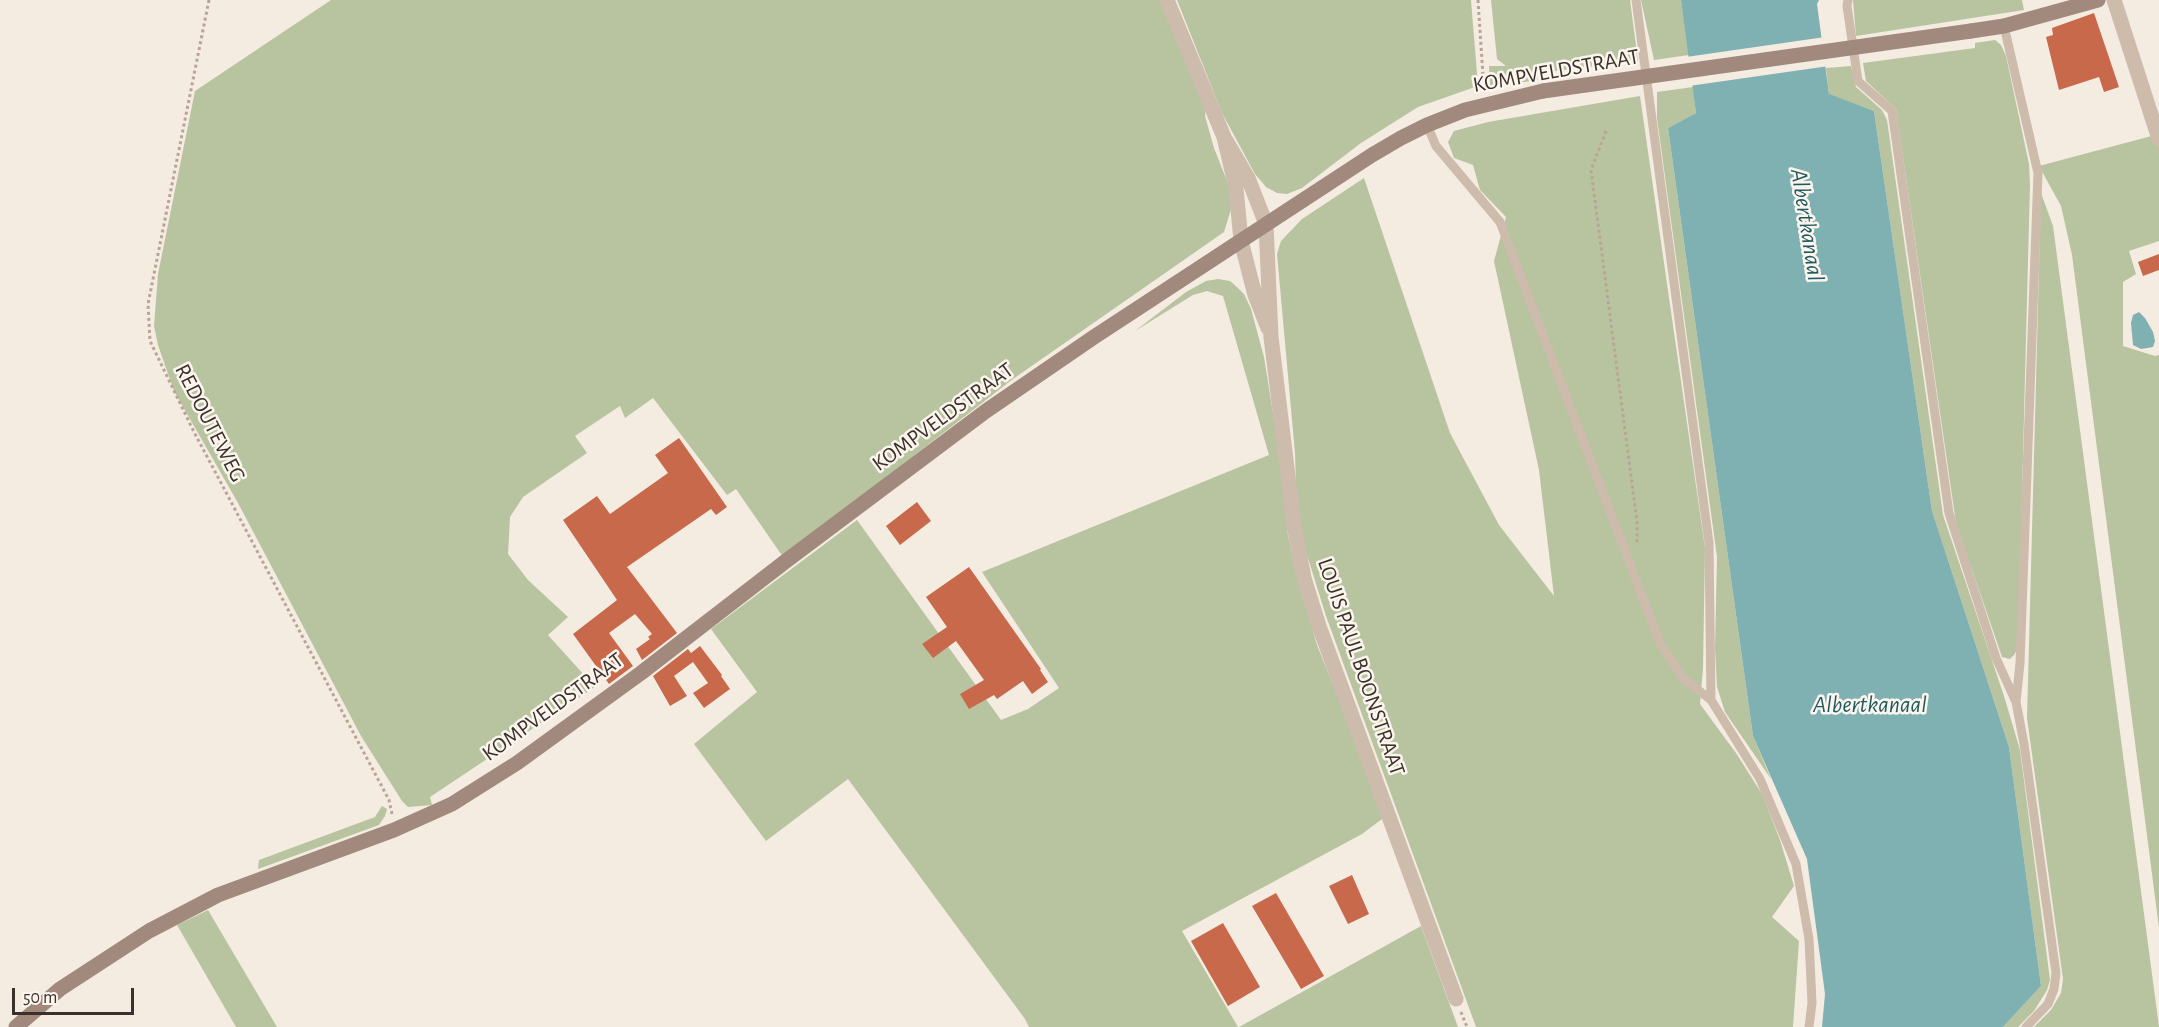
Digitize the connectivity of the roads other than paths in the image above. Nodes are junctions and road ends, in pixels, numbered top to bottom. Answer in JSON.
{"nodes":[{"id":1,"x":1167,"y":0,"type":"edge"},
{"id":2,"x":1636,"y":0,"type":"edge"},
{"id":3,"x":1848,"y":0,"type":"edge"},
{"id":4,"x":2098,"y":0,"type":"edge"},
{"id":5,"x":2114,"y":0,"type":"edge"},
{"id":6,"x":2004,"y":26,"type":"junction"},
{"id":7,"x":1427,"y":125,"type":"junction"},
{"id":8,"x":1224,"y":137,"type":"junction"},
{"id":9,"x":2159,"y":139,"type":"edge"},
{"id":10,"x":1266,"y":225,"type":"junction"},
{"id":11,"x":1241,"y":241,"type":"junction"},
{"id":12,"x":1271,"y":338,"type":"junction"},
{"id":13,"x":1711,"y":700,"type":"junction"},
{"id":14,"x":2016,"y":702,"type":"junction"},
{"id":15,"x":1456,"y":999,"type":"dead end"},
{"id":16,"x":16,"y":1027,"type":"edge"},
{"id":17,"x":1809,"y":1027,"type":"edge"},
{"id":18,"x":2026,"y":1027,"type":"edge"}],
"edges":[{"from":1,"to":8,"type":"street"},
{"from":2,"to":13,"type":"lane"},
{"from":3,"to":14,"type":"lane"},
{"from":4,"to":6,"type":"street","name":"KOMPVELDSTRAAT"},
{"from":5,"to":9,"type":"street"},
{"from":6,"to":7,"type":"street","name":"KOMPVELDSTRAAT","bridge":true},
{"from":6,"to":14,"type":"lane"},
{"from":7,"to":10,"type":"street","name":"KOMPVELDSTRAAT"},
{"from":7,"to":13,"type":"lane"},
{"from":8,"to":10,"type":"street","name":"LOUIS PAUL BOONSTRAAT"},
{"from":8,"to":11,"type":"street","name":"LOUIS PAUL BOONSTRAAT"},
{"from":10,"to":11,"type":"street","name":"KOMPVELDSTRAAT"},
{"from":10,"to":12,"type":"street","name":"LOUIS PAUL BOONSTRAAT"},
{"from":11,"to":12,"type":"street","name":"LOUIS PAUL BOONSTRAAT"},
{"from":11,"to":16,"type":"street","name":"KOMPVELDSTRAAT"},
{"from":12,"to":15,"type":"street","name":"LOUIS PAUL BOONSTRAAT"},
{"from":13,"to":17,"type":"lane"},
{"from":14,"to":18,"type":"lane"}]}
